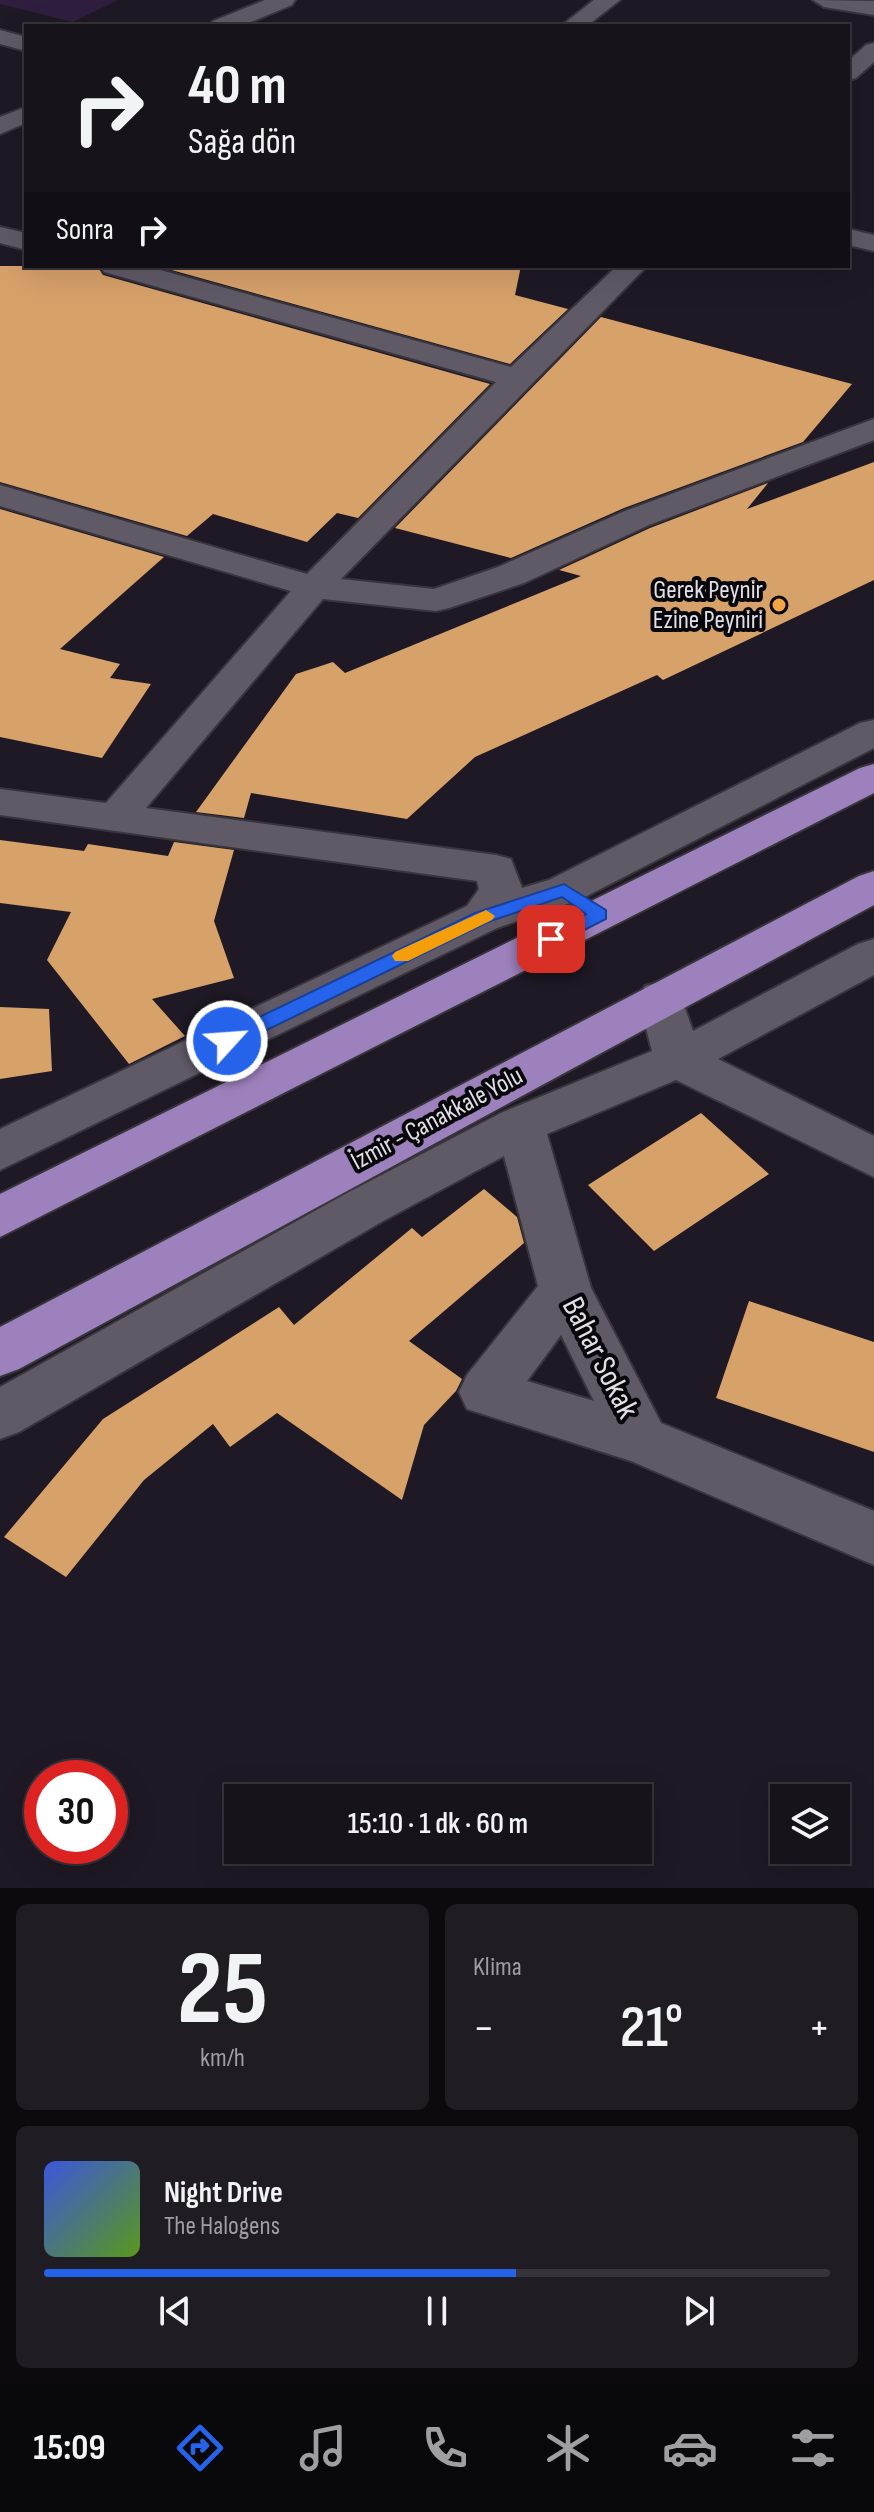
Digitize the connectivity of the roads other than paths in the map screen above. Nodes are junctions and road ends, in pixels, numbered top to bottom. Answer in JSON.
{"nodes":[{"id":1,"x":284,"y":0,"type":"edge"},
{"id":2,"x":609,"y":0,"type":"edge"},
{"id":3,"x":824,"y":0,"type":"edge"},
{"id":4,"x":874,"y":8,"type":"edge"},
{"id":5,"x":226,"y":24,"type":"edge"},
{"id":6,"x":575,"y":24,"type":"edge"},
{"id":7,"x":0,"y":37,"type":"edge"},
{"id":8,"x":24,"y":43,"type":"edge"},
{"id":9,"x":874,"y":50,"type":"edge"},
{"id":10,"x":850,"y":72,"type":"edge"},
{"id":11,"x":850,"y":74,"type":"edge"},
{"id":12,"x":874,"y":78,"type":"edge"},
{"id":13,"x":24,"y":115,"type":"edge"},
{"id":14,"x":0,"y":126,"type":"edge"},
{"id":15,"x":0,"y":235,"type":"edge"},
{"id":16,"x":850,"y":237,"type":"edge"},
{"id":17,"x":24,"y":241,"type":"edge"},
{"id":18,"x":874,"y":243,"type":"edge"},
{"id":19,"x":121,"y":268,"type":"edge"},
{"id":20,"x":631,"y":268,"type":"edge"},
{"id":21,"x":517,"y":378,"type":"junction"},
{"id":22,"x":874,"y":429,"type":"edge"},
{"id":23,"x":0,"y":495,"type":"edge"},
{"id":24,"x":314,"y":587,"type":"junction"},
{"id":25,"x":874,"y":732,"type":"edge"},
{"id":26,"x":874,"y":777,"type":"edge"},
{"id":27,"x":0,"y":802,"type":"edge"},
{"id":28,"x":116,"y":817,"type":"junction"},
{"id":29,"x":874,"y":886,"type":"edge"},
{"id":30,"x":582,"y":902,"type":"junction"},
{"id":31,"x":482,"y":917,"type":"junction"},
{"id":32,"x":874,"y":955,"type":"edge"},
{"id":33,"x":661,"y":998,"type":"junction"},
{"id":34,"x":678,"y":1060,"type":"junction"},
{"id":35,"x":520,"y":1125,"type":"junction"},
{"id":36,"x":0,"y":1151,"type":"edge"},
{"id":37,"x":874,"y":1158,"type":"edge"},
{"id":38,"x":0,"y":1217,"type":"edge"},
{"id":39,"x":565,"y":1290,"type":"junction"},
{"id":40,"x":0,"y":1353,"type":"edge"},
{"id":41,"x":0,"y":1415,"type":"edge"},
{"id":42,"x":641,"y":1440,"type":"junction"},
{"id":43,"x":874,"y":1538,"type":"edge"}],
"edges":[{"from":1,"to":5,"type":"street"},
{"from":2,"to":6,"type":"street"},
{"from":3,"to":4,"type":"street"},
{"from":7,"to":8,"type":"street"},
{"from":9,"to":10,"type":"street"},
{"from":11,"to":12,"type":"street"},
{"from":13,"to":14,"type":"street"},
{"from":15,"to":17,"type":"street"},
{"from":16,"to":18,"type":"street"},
{"from":19,"to":21,"type":"street"},
{"from":20,"to":21,"type":"street"},
{"from":21,"to":24,"type":"street"},
{"from":22,"to":24,"type":"street"},
{"from":23,"to":24,"type":"street"},
{"from":24,"to":28,"type":"street"},
{"from":25,"to":30,"type":"street"},
{"from":26,"to":30,"type":"highway"},
{"from":27,"to":28,"type":"street"},
{"from":28,"to":31,"type":"street"},
{"from":29,"to":33,"type":"highway","name":"İzmir - Çanakkale Yolu"},
{"from":30,"to":31,"type":"street"},
{"from":30,"to":38,"type":"highway"},
{"from":31,"to":36,"type":"street"},
{"from":32,"to":34,"type":"street"},
{"from":33,"to":34,"type":"street"},
{"from":33,"to":40,"type":"highway","name":"İzmir - Çanakkale Yolu"},
{"from":34,"to":35,"type":"street"},
{"from":34,"to":37,"type":"street"},
{"from":35,"to":39,"type":"street","name":"Bahar Sokak"},
{"from":35,"to":41,"type":"street"},
{"from":39,"to":42,"type":"street","name":"Bahar Sokak"},
{"from":39,"to":42,"type":"street"},
{"from":42,"to":43,"type":"street","name":"Bahar Sokak"}]}
